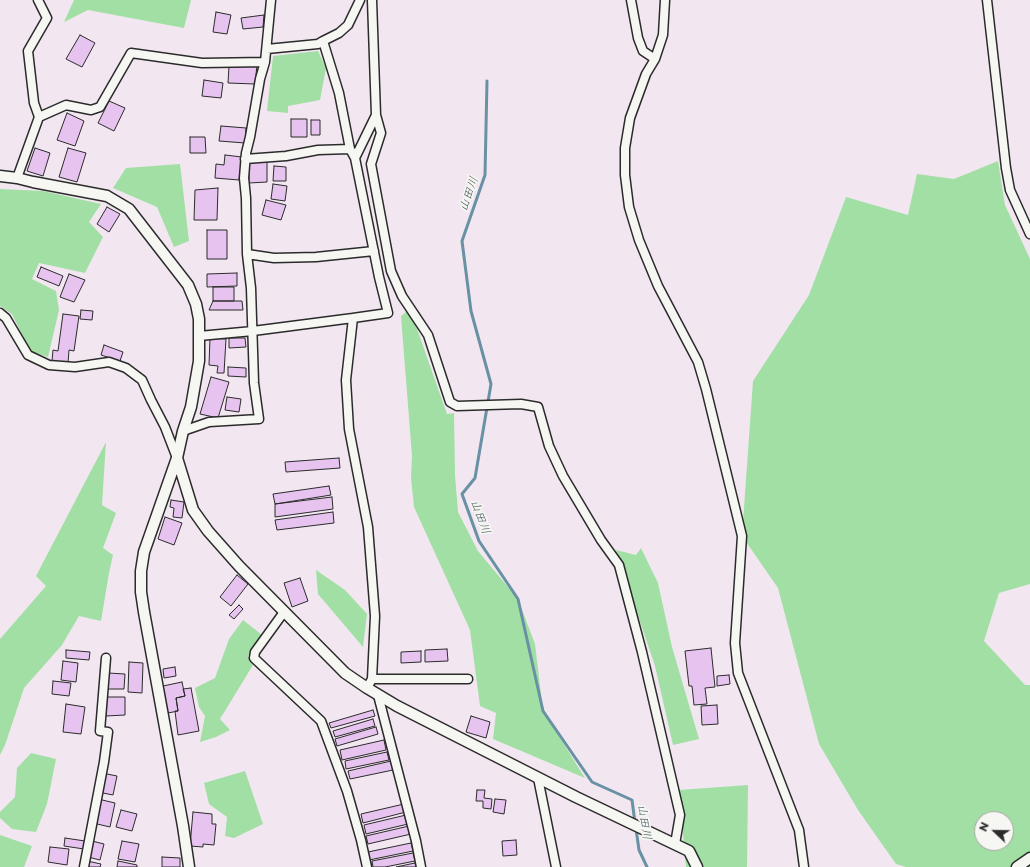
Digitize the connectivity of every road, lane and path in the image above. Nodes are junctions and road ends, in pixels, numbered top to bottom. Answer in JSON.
{"nodes":[{"id":1,"x":38,"y":0,"type":"edge"},
{"id":2,"x":271,"y":0,"type":"edge"},
{"id":3,"x":360,"y":0,"type":"edge"},
{"id":4,"x":372,"y":0,"type":"edge"},
{"id":5,"x":631,"y":0,"type":"edge"},
{"id":6,"x":665,"y":0,"type":"edge"},
{"id":7,"x":987,"y":0,"type":"edge"},
{"id":8,"x":323,"y":41,"type":"junction"},
{"id":9,"x":267,"y":49,"type":"junction"},
{"id":10,"x":655,"y":59,"type":"junction"},
{"id":11,"x":265,"y":62,"type":"junction"},
{"id":12,"x":376,"y":115,"type":"junction"},
{"id":13,"x":39,"y":117,"type":"junction"},
{"id":14,"x":350,"y":149,"type":"junction"},
{"id":15,"x":355,"y":158,"type":"junction"},
{"id":16,"x":245,"y":159,"type":"junction"},
{"id":17,"x":0,"y":176,"type":"edge"},
{"id":18,"x":17,"y":178,"type":"junction"},
{"id":19,"x":1030,"y":234,"type":"edge"},
{"id":20,"x":374,"y":251,"type":"junction"},
{"id":21,"x":247,"y":254,"type":"junction"},
{"id":22,"x":0,"y":314,"type":"edge"},
{"id":23,"x":353,"y":318,"type":"junction"},
{"id":24,"x":253,"y":331,"type":"junction"},
{"id":25,"x":199,"y":336,"type":"junction"},
{"id":26,"x":183,"y":431,"type":"junction"},
{"id":27,"x":177,"y":458,"type":"junction"},
{"id":28,"x":284,"y":612,"type":"junction"},
{"id":29,"x":106,"y":658,"type":"dead end"},
{"id":30,"x":468,"y":679,"type":"dead end"},
{"id":31,"x":369,"y":683,"type":"junction"},
{"id":32,"x":378,"y":694,"type":"junction"},
{"id":33,"x":538,"y":778,"type":"junction"},
{"id":34,"x":675,"y":844,"type":"junction"},
{"id":35,"x":1030,"y":858,"type":"edge"},
{"id":36,"x":84,"y":867,"type":"edge"},
{"id":37,"x":189,"y":867,"type":"edge"},
{"id":38,"x":367,"y":867,"type":"edge"},
{"id":39,"x":421,"y":867,"type":"edge"},
{"id":40,"x":556,"y":867,"type":"edge"},
{"id":41,"x":697,"y":867,"type":"edge"},
{"id":42,"x":804,"y":867,"type":"edge"},
{"id":43,"x":1017,"y":867,"type":"edge"}],
"edges":[{"from":1,"to":13,"type":"street"},
{"from":2,"to":9,"type":"street"},
{"from":3,"to":8,"type":"street"},
{"from":4,"to":12,"type":"street"},
{"from":5,"to":10,"type":"street"},
{"from":6,"to":10,"type":"street"},
{"from":7,"to":19,"type":"street"},
{"from":8,"to":9,"type":"street"},
{"from":8,"to":14,"type":"street"},
{"from":9,"to":11,"type":"street"},
{"from":10,"to":42,"type":"street"},
{"from":11,"to":13,"type":"street"},
{"from":11,"to":16,"type":"street"},
{"from":12,"to":15,"type":"street"},
{"from":12,"to":34,"type":"street"},
{"from":13,"to":18,"type":"street"},
{"from":14,"to":15,"type":"street"},
{"from":14,"to":16,"type":"street"},
{"from":15,"to":20,"type":"street"},
{"from":16,"to":21,"type":"street"},
{"from":17,"to":18,"type":"street"},
{"from":18,"to":25,"type":"street"},
{"from":20,"to":21,"type":"street"},
{"from":20,"to":23,"type":"street"},
{"from":21,"to":24,"type":"street"},
{"from":22,"to":27,"type":"street"},
{"from":23,"to":24,"type":"street"},
{"from":23,"to":31,"type":"street"},
{"from":24,"to":25,"type":"street"},
{"from":24,"to":26,"type":"street"},
{"from":25,"to":26,"type":"street"},
{"from":26,"to":27,"type":"street"},
{"from":27,"to":28,"type":"street"},
{"from":27,"to":37,"type":"street"},
{"from":28,"to":31,"type":"street"},
{"from":28,"to":38,"type":"street"},
{"from":29,"to":36,"type":"street"},
{"from":30,"to":31,"type":"street"},
{"from":31,"to":32,"type":"street"},
{"from":32,"to":33,"type":"street"},
{"from":32,"to":39,"type":"street"},
{"from":33,"to":34,"type":"street"},
{"from":33,"to":40,"type":"street"},
{"from":34,"to":41,"type":"street"},
{"from":35,"to":43,"type":"street"}]}
